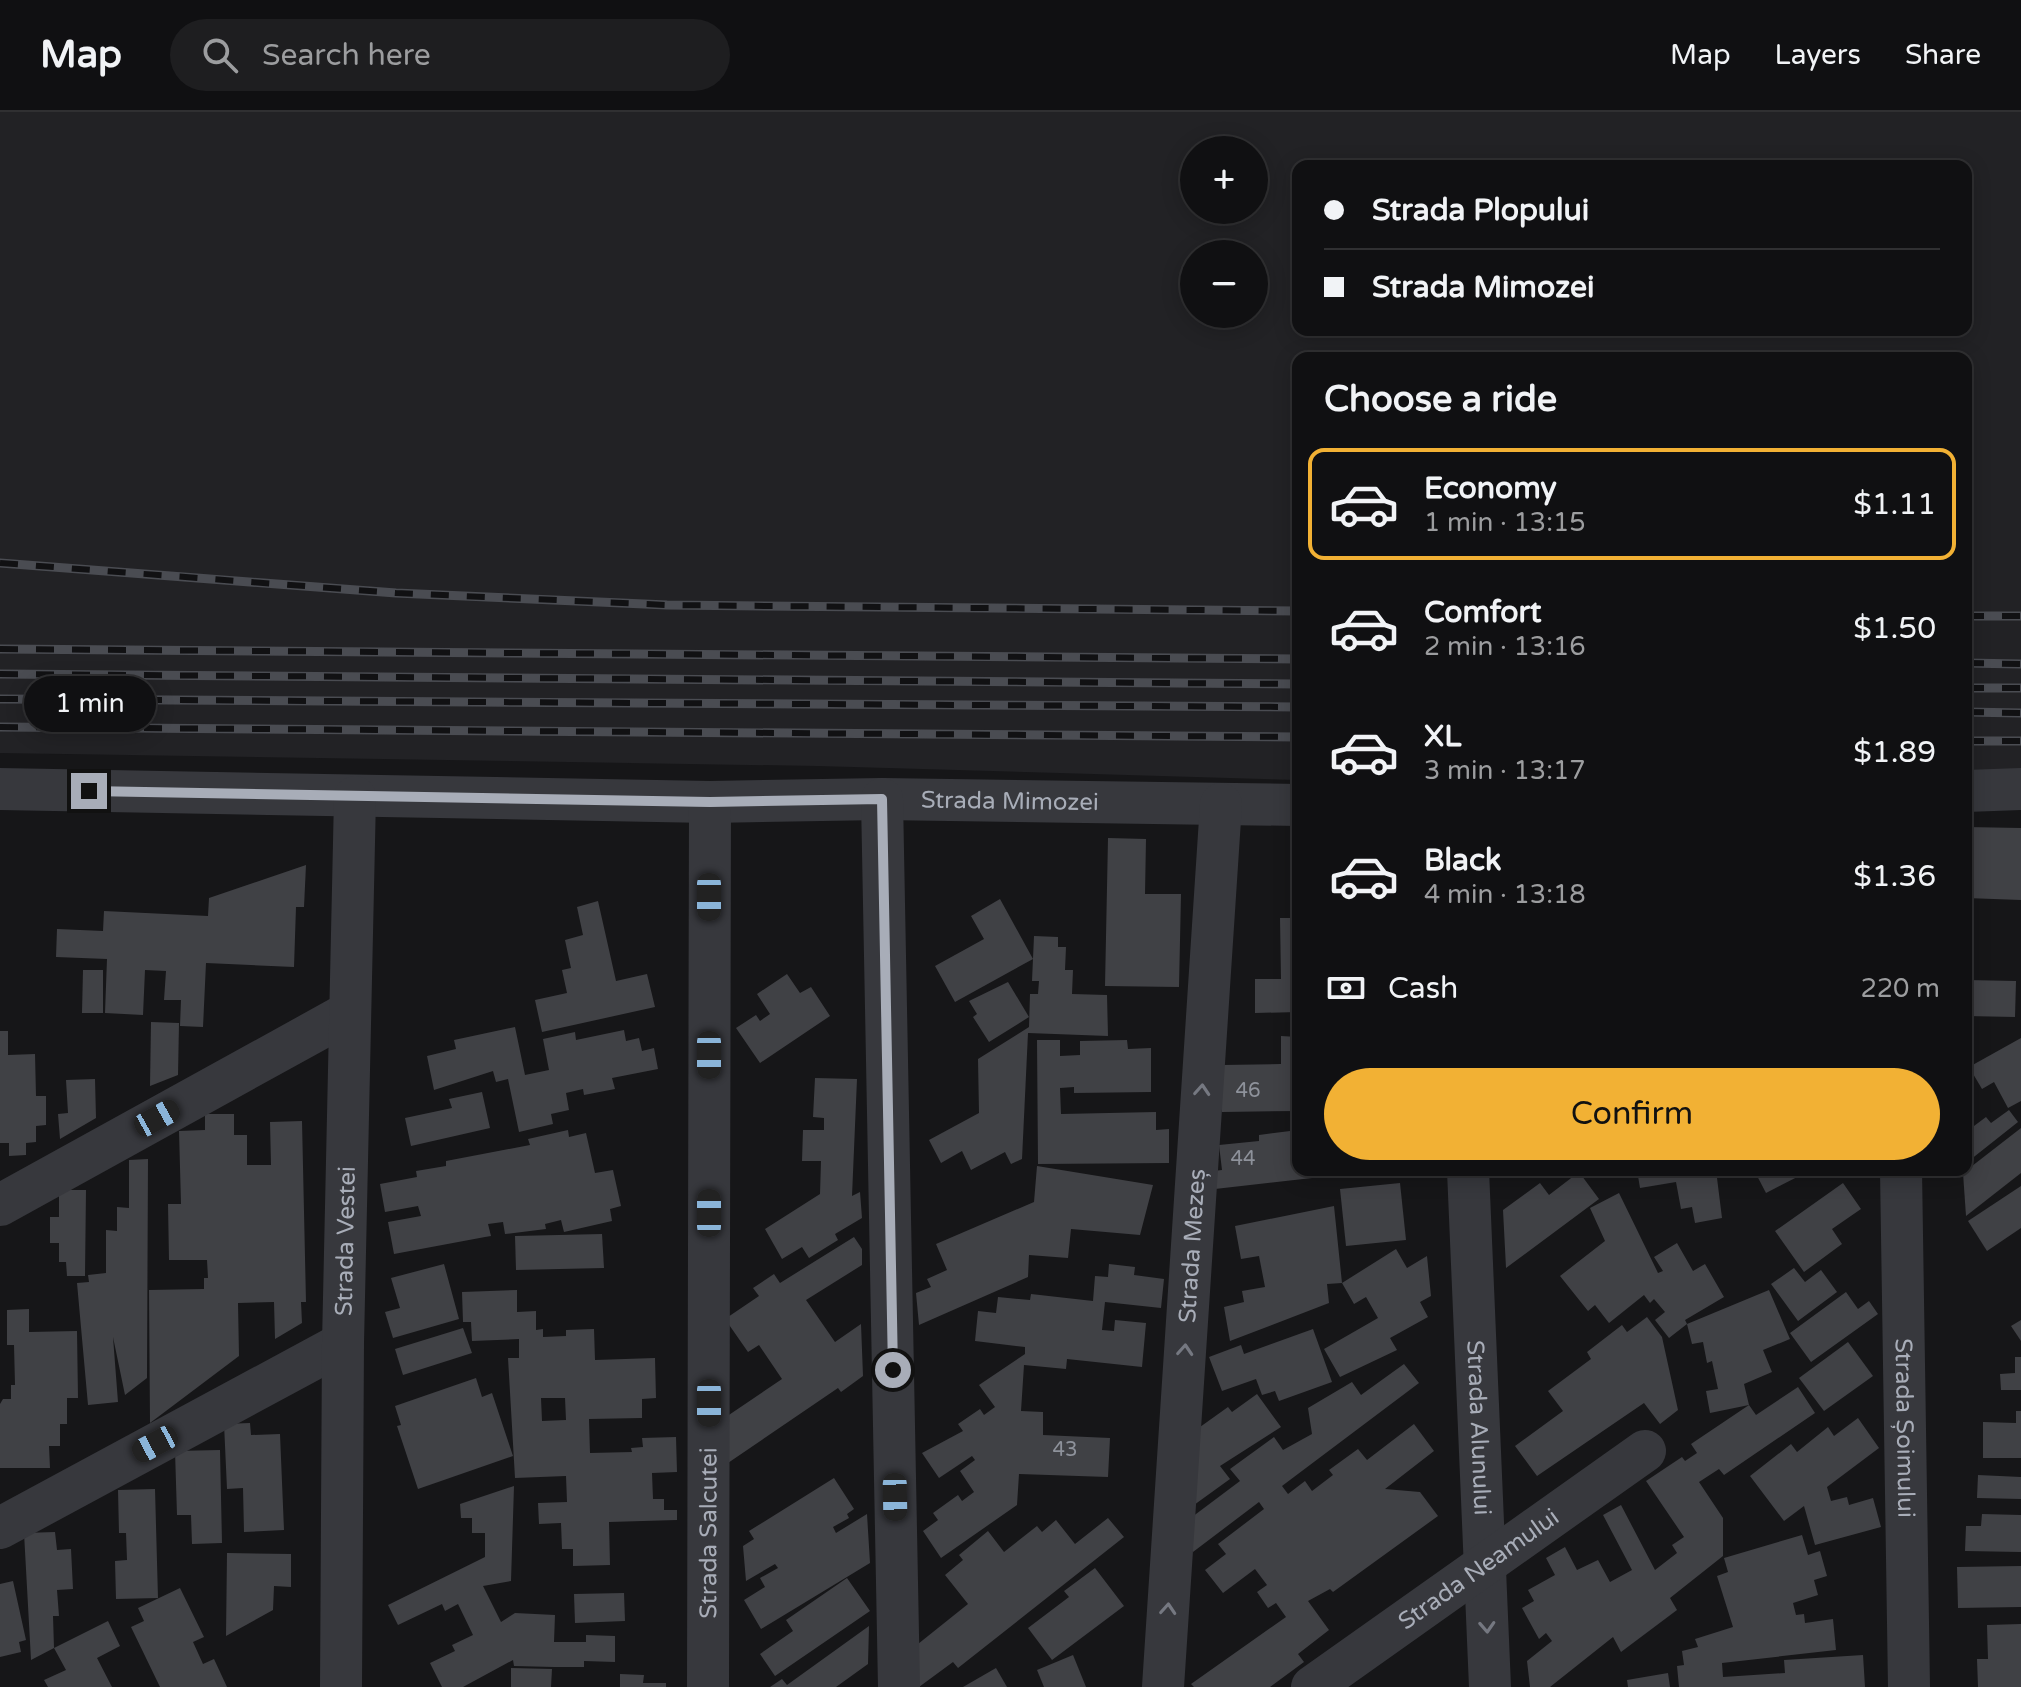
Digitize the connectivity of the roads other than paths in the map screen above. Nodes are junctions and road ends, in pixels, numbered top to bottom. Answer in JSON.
{"nodes":[{"id":1,"x":0,"y":789,"type":"edge"},
{"id":2,"x":2021,"y":789,"type":"edge"},
{"id":3,"x":1972,"y":791,"type":"edge"},
{"id":4,"x":355,"y":797,"type":"junction"},
{"id":5,"x":882,"y":799,"type":"junction"},
{"id":6,"x":710,"y":802,"type":"junction"},
{"id":7,"x":1221,"y":804,"type":"junction"},
{"id":8,"x":1292,"y":805,"type":"edge"},
{"id":9,"x":348,"y":1013,"type":"junction"},
{"id":10,"x":1468,"y":1176,"type":"edge"},
{"id":11,"x":1901,"y":1176,"type":"edge"},
{"id":12,"x":0,"y":1205,"type":"edge"},
{"id":13,"x":343,"y":1343,"type":"junction"},
{"id":14,"x":1645,"y":1451,"type":"dead end"},
{"id":15,"x":0,"y":1528,"type":"edge"},
{"id":16,"x":1485,"y":1568,"type":"junction"},
{"id":17,"x":336,"y":1684,"type":"edge"},
{"id":18,"x":708,"y":1687,"type":"edge"},
{"id":19,"x":899,"y":1687,"type":"edge"},
{"id":20,"x":1163,"y":1687,"type":"edge"},
{"id":21,"x":1312,"y":1687,"type":"edge"},
{"id":22,"x":1490,"y":1687,"type":"edge"},
{"id":23,"x":1909,"y":1687,"type":"edge"}],
"edges":[{"from":1,"to":4,"type":"street","name":"Strada Mimozei"},
{"from":2,"to":3,"type":"street"},
{"from":4,"to":6,"type":"street","name":"Strada Mimozei"},
{"from":4,"to":9,"type":"street","name":"Strada Vestei"},
{"from":5,"to":6,"type":"street","name":"Strada Mimozei"},
{"from":5,"to":7,"type":"street","name":"Strada Mimozei"},
{"from":5,"to":19,"type":"street"},
{"from":6,"to":18,"type":"street","name":"Strada Salcutei"},
{"from":7,"to":8,"type":"street","name":"Strada Mimozei"},
{"from":20,"to":7,"type":"street","name":"Strada Mezeș","one_way":true},
{"from":9,"to":12,"type":"street"},
{"from":9,"to":13,"type":"street","name":"Strada Vestei"},
{"from":10,"to":16,"type":"street","name":"Strada Alunului"},
{"from":11,"to":23,"type":"street","name":"Strada Șoimului"},
{"from":13,"to":15,"type":"street"},
{"from":13,"to":17,"type":"street","name":"Strada Vestei"},
{"from":14,"to":16,"type":"street","name":"Strada Neamului"},
{"from":16,"to":21,"type":"street","name":"Strada Neamului"},
{"from":16,"to":22,"type":"street","name":"Strada Alunului","one_way":true}]}
